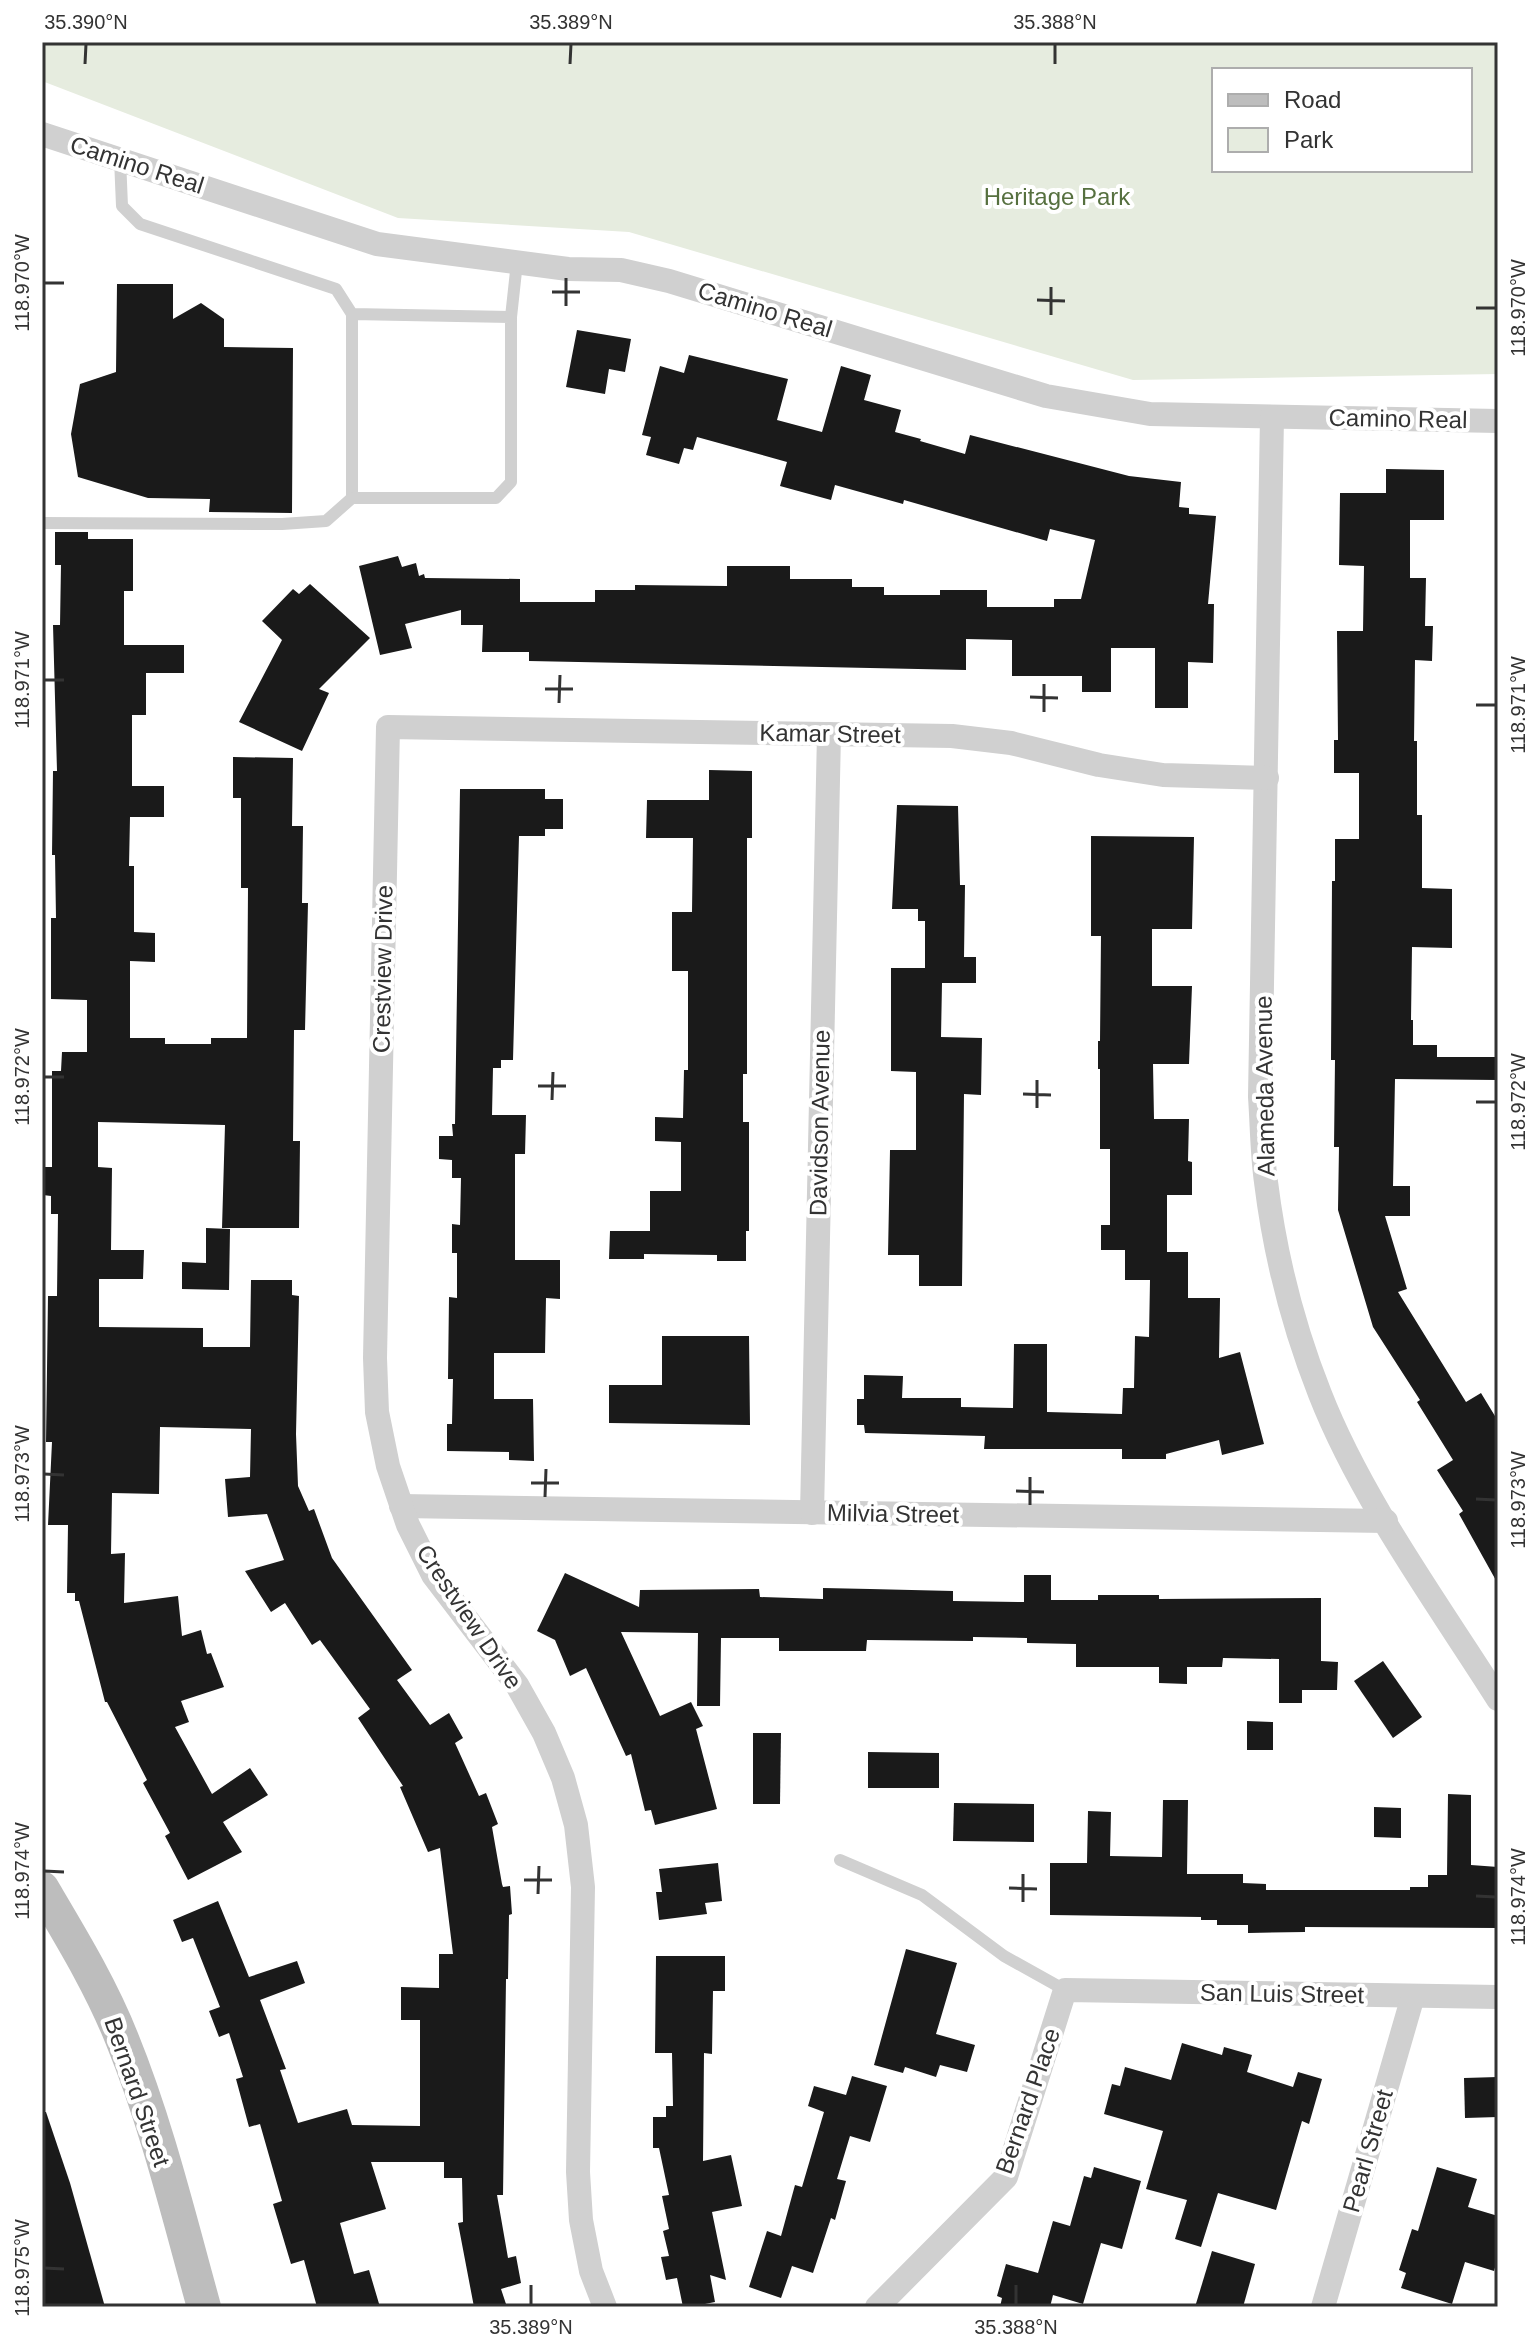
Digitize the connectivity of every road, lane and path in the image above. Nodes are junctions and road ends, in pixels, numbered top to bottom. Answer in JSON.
{"nodes":[{"id":1,"x":42,"y":134,"type":"edge"},
{"id":2,"x":120,"y":159,"type":"junction"},
{"id":3,"x":517,"y":262,"type":"junction"},
{"id":4,"x":352,"y":314,"type":"junction"},
{"id":5,"x":511,"y":317,"type":"junction"},
{"id":6,"x":1272,"y":417,"type":"junction"},
{"id":7,"x":1498,"y":421,"type":"edge"},
{"id":8,"x":352,"y":498,"type":"junction"},
{"id":9,"x":42,"y":523,"type":"edge"},
{"id":10,"x":388,"y":727,"type":"joint"},
{"id":11,"x":829,"y":734,"type":"junction"},
{"id":12,"x":1267,"y":778,"type":"junction"},
{"id":13,"x":401,"y":1506,"type":"junction"},
{"id":14,"x":812,"y":1513,"type":"junction"},
{"id":15,"x":1386,"y":1521,"type":"junction"},
{"id":16,"x":1498,"y":1699,"type":"edge"},
{"id":17,"x":840,"y":1860,"type":"dead end"},
{"id":18,"x":42,"y":1888,"type":"edge"},
{"id":19,"x":1065,"y":1990,"type":"junction"},
{"id":20,"x":1413,"y":1996,"type":"junction"},
{"id":21,"x":1498,"y":1997,"type":"edge"},
{"id":22,"x":204,"y":2307,"type":"edge"},
{"id":23,"x":605,"y":2307,"type":"edge"},
{"id":24,"x":877,"y":2307,"type":"edge"},
{"id":25,"x":1323,"y":2307,"type":"edge"}],
"edges":[{"from":1,"to":2,"type":"street","name":"Camino Real"},
{"from":2,"to":3,"type":"street","name":"Camino Real"},
{"from":2,"to":4,"type":"lane"},
{"from":3,"to":5,"type":"lane"},
{"from":3,"to":6,"type":"street","name":"Camino Real"},
{"from":4,"to":5,"type":"lane"},
{"from":4,"to":8,"type":"lane"},
{"from":5,"to":8,"type":"lane"},
{"from":6,"to":7,"type":"street","name":"Camino Real"},
{"from":6,"to":12,"type":"street","name":"Alameda Avenue"},
{"from":8,"to":9,"type":"lane"},
{"from":10,"to":11,"type":"street","name":"Kamar Street"},
{"from":10,"to":13,"type":"street","name":"Crestview Drive"},
{"from":11,"to":12,"type":"street","name":"Kamar Street"},
{"from":11,"to":14,"type":"street","name":"Davidson Avenue"},
{"from":12,"to":15,"type":"street","name":"Alameda Avenue"},
{"from":13,"to":14,"type":"street","name":"Milvia Street"},
{"from":13,"to":23,"type":"street","name":"Crestview Drive"},
{"from":14,"to":15,"type":"street","name":"Milvia Street"},
{"from":15,"to":16,"type":"street","name":"Alameda Avenue"},
{"from":17,"to":19,"type":"lane"},
{"from":18,"to":22,"type":"street","name":"Bernard Street"},
{"from":19,"to":20,"type":"street","name":"San Luis Street"},
{"from":19,"to":24,"type":"street","name":"Bernard Place"},
{"from":20,"to":21,"type":"street","name":"San Luis Street"},
{"from":20,"to":25,"type":"street","name":"Pearl Street"}]}
